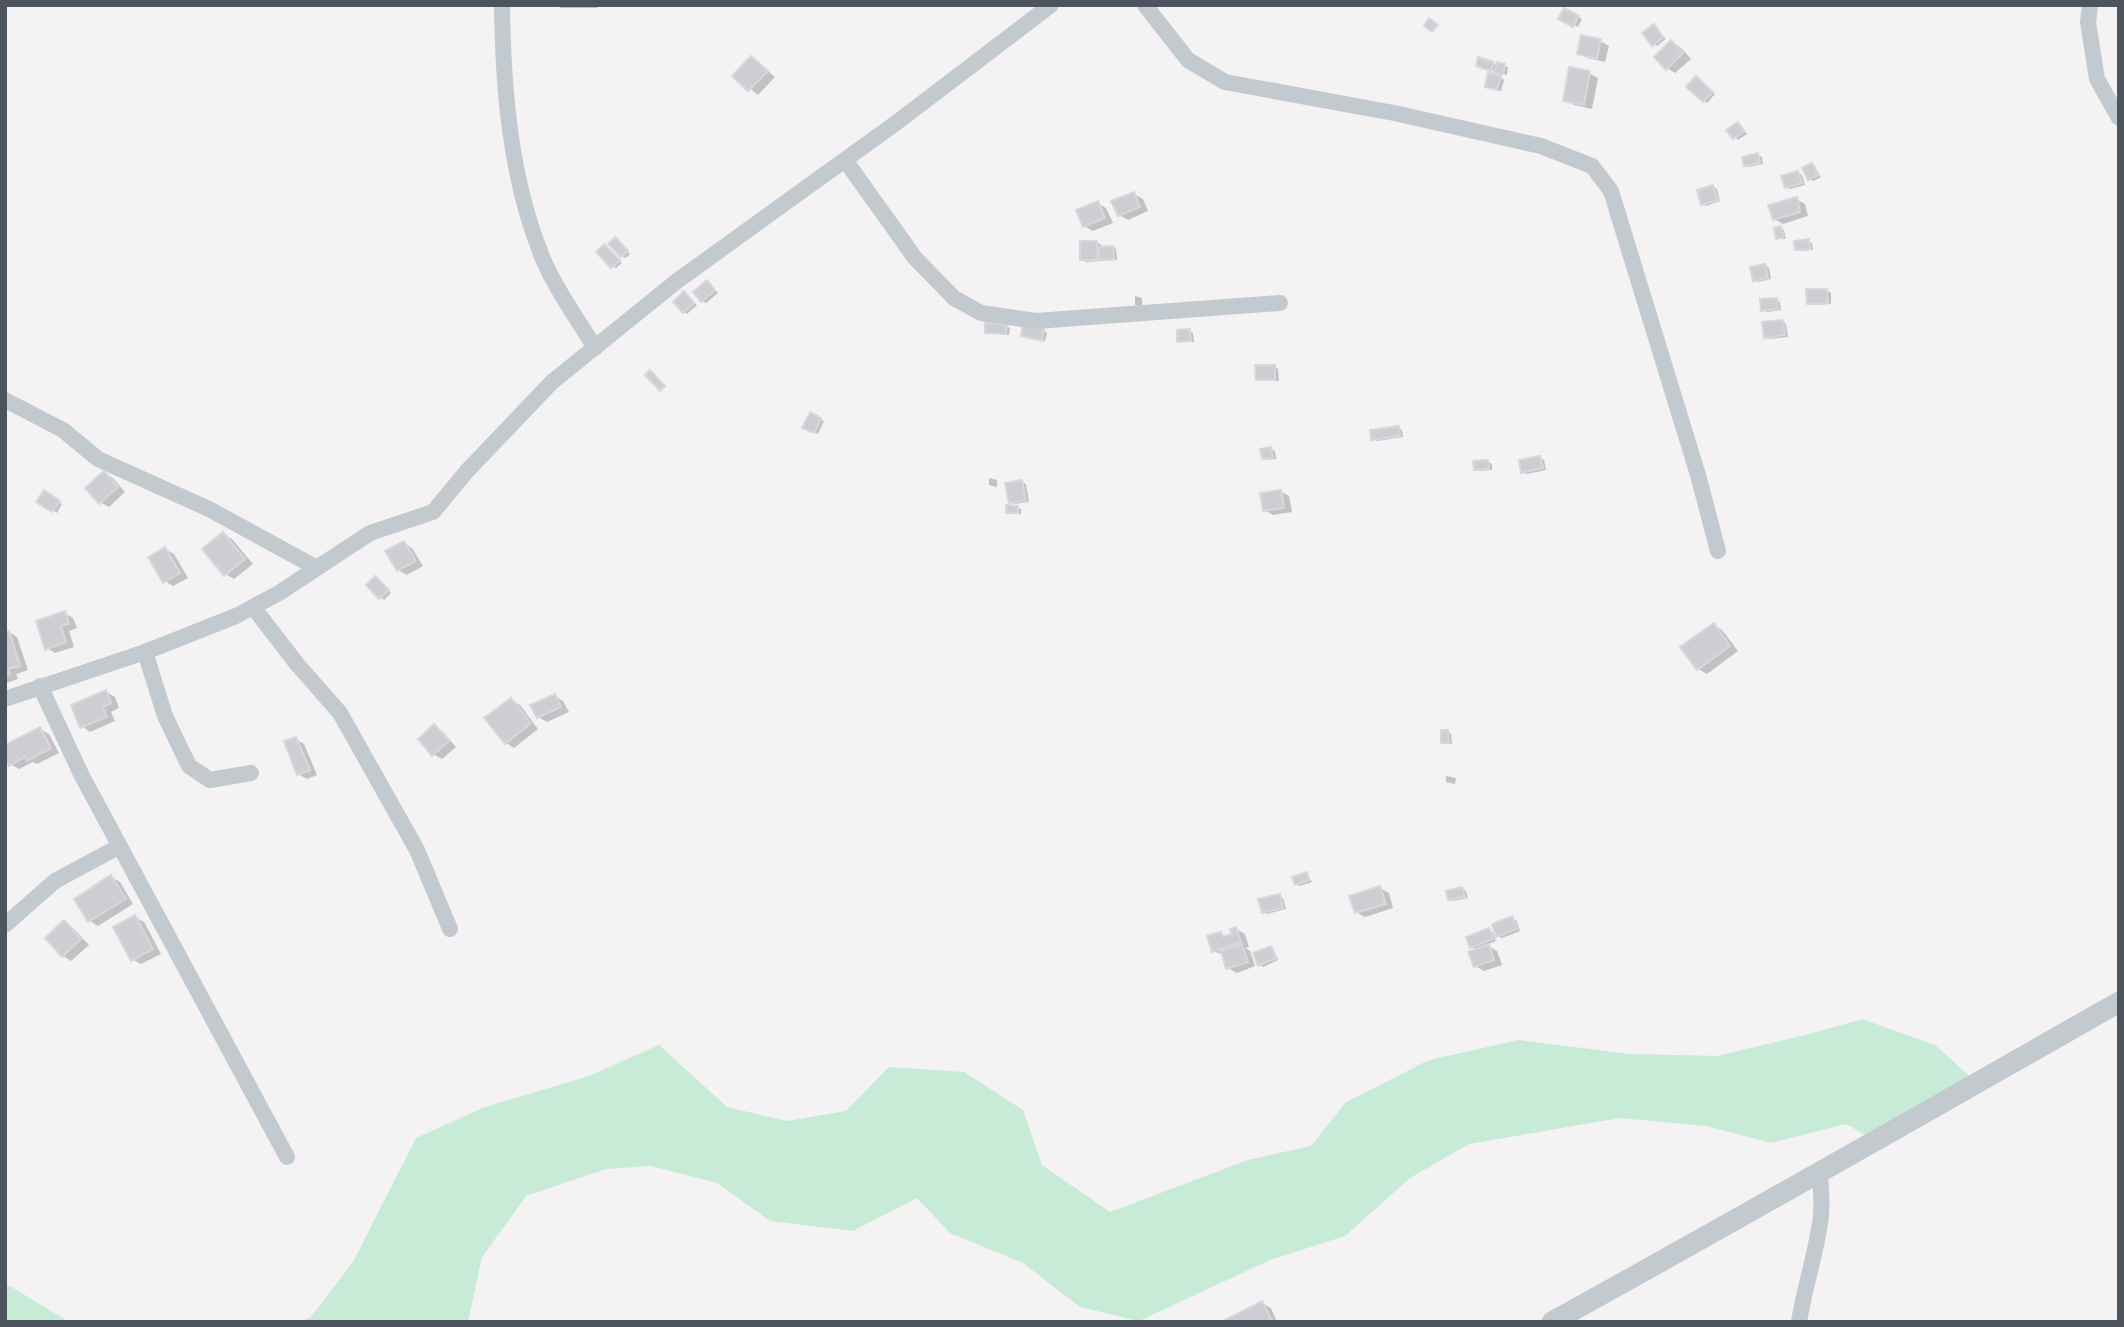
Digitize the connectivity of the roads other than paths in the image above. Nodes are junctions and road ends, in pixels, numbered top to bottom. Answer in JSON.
{"nodes":[{"id":1,"x":502,"y":5,"type":"edge"},
{"id":2,"x":1051,"y":5,"type":"edge"},
{"id":3,"x":1145,"y":5,"type":"edge"},
{"id":4,"x":2090,"y":5,"type":"edge"},
{"id":5,"x":2119,"y":118,"type":"edge"},
{"id":6,"x":845,"y":160,"type":"junction"},
{"id":7,"x":1280,"y":303,"type":"dead end"},
{"id":8,"x":595,"y":348,"type":"junction"},
{"id":9,"x":5,"y":400,"type":"edge"},
{"id":10,"x":1717,"y":551,"type":"dead end"},
{"id":11,"x":317,"y":568,"type":"junction"},
{"id":12,"x":253,"y":607,"type":"junction"},
{"id":13,"x":145,"y":652,"type":"junction"},
{"id":14,"x":40,"y":686,"type":"junction"},
{"id":15,"x":5,"y":699,"type":"edge"},
{"id":16,"x":251,"y":774,"type":"dead end"},
{"id":17,"x":120,"y":846,"type":"junction"},
{"id":18,"x":5,"y":925,"type":"edge"},
{"id":19,"x":450,"y":929,"type":"dead end"},
{"id":20,"x":2119,"y":1002,"type":"edge"},
{"id":21,"x":287,"y":1157,"type":"dead end"},
{"id":22,"x":1820,"y":1173,"type":"junction"},
{"id":23,"x":1552,"y":1322,"type":"edge"},
{"id":24,"x":1798,"y":1322,"type":"edge"}],
"edges":[{"from":1,"to":8,"type":"street"},
{"from":2,"to":6,"type":"street"},
{"from":3,"to":10,"type":"street"},
{"from":4,"to":5,"type":"street"},
{"from":6,"to":7,"type":"street"},
{"from":6,"to":8,"type":"street"},
{"from":8,"to":11,"type":"street"},
{"from":9,"to":11,"type":"street"},
{"from":11,"to":12,"type":"street"},
{"from":12,"to":13,"type":"street"},
{"from":12,"to":19,"type":"street"},
{"from":13,"to":14,"type":"street"},
{"from":13,"to":16,"type":"street"},
{"from":14,"to":15,"type":"street"},
{"from":14,"to":17,"type":"street"},
{"from":17,"to":18,"type":"street"},
{"from":17,"to":21,"type":"street"},
{"from":20,"to":22,"type":"street"},
{"from":22,"to":23,"type":"street"},
{"from":22,"to":24,"type":"street"}]}
